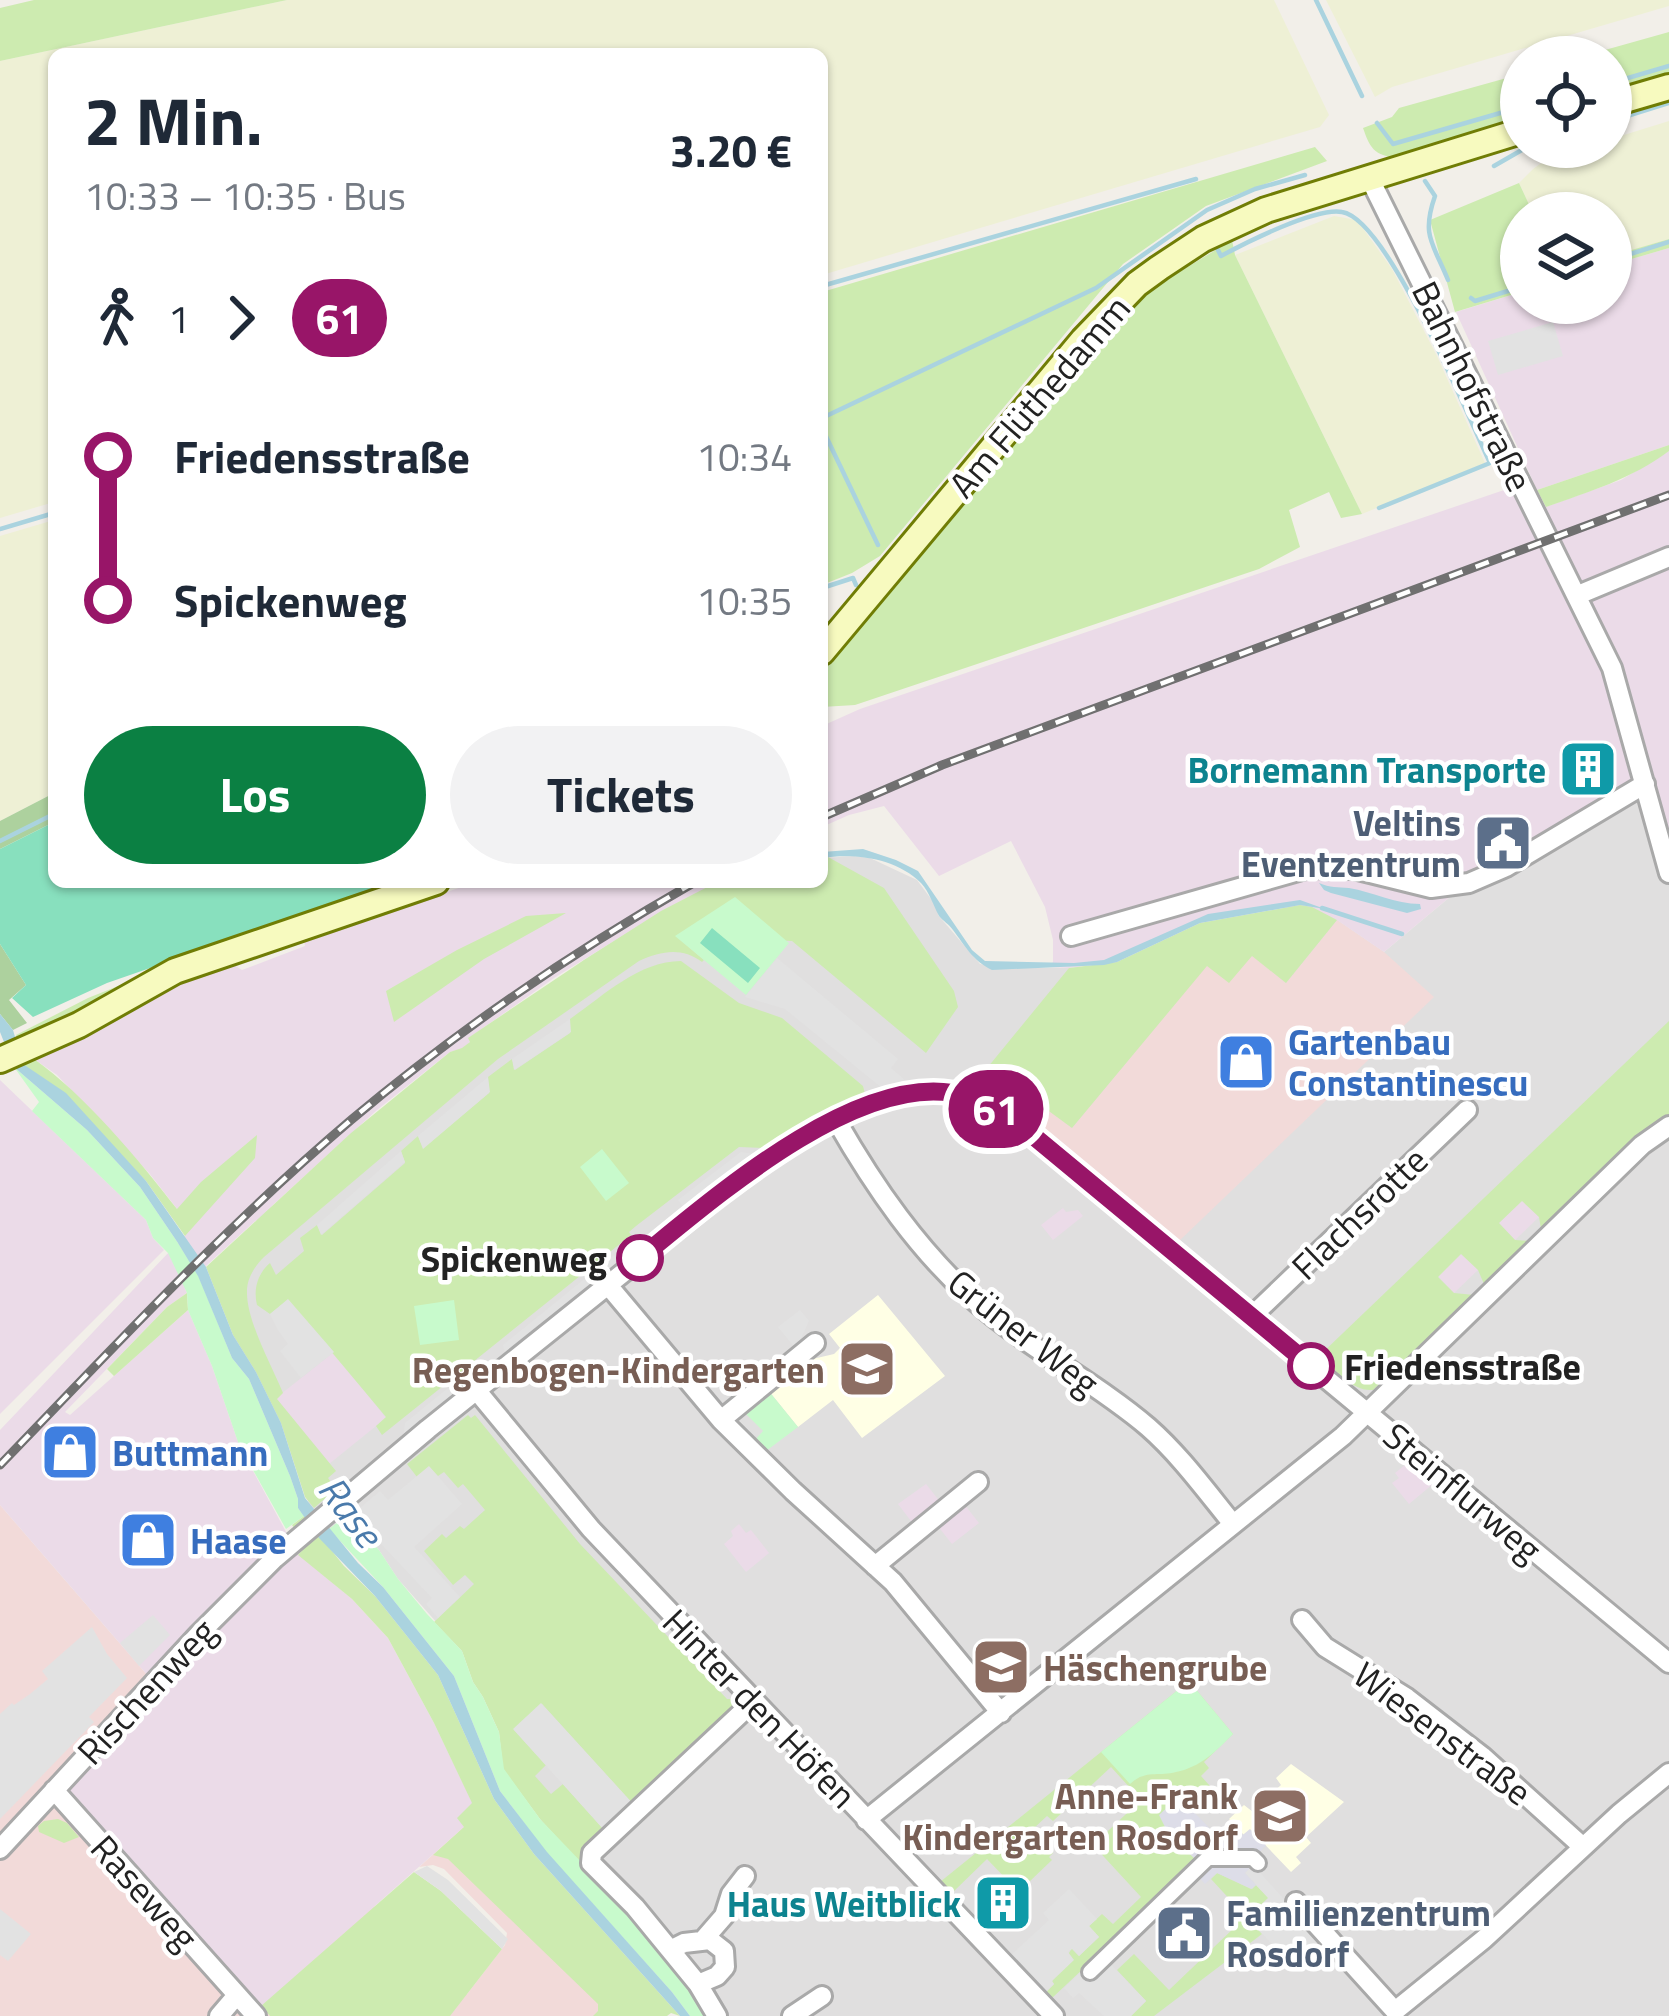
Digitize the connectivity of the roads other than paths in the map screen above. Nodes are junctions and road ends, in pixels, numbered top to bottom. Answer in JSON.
{"nodes":[{"id":1,"x":1669,"y":87,"type":"edge"},
{"id":2,"x":1632,"y":98,"type":"edge"},
{"id":3,"x":1500,"y":137,"type":"edge"},
{"id":4,"x":1369,"y":177,"type":"junction"},
{"id":5,"x":1669,"y":557,"type":"edge"},
{"id":6,"x":1578,"y":595,"type":"junction"},
{"id":7,"x":828,"y":645,"type":"edge"},
{"id":8,"x":1645,"y":784,"type":"junction"},
{"id":9,"x":1669,"y":873,"type":"edge"},
{"id":10,"x":418,"y":888,"type":"edge"},
{"id":11,"x":1071,"y":936,"type":"dead end"},
{"id":12,"x":0,"y":1060,"type":"edge"},
{"id":13,"x":1467,"y":1109,"type":"dead end"},
{"id":14,"x":836,"y":1120,"type":"junction"},
{"id":15,"x":1669,"y":1126,"type":"edge"},
{"id":16,"x":607,"y":1284,"type":"junction"},
{"id":17,"x":1251,"y":1317,"type":"junction"},
{"id":18,"x":815,"y":1343,"type":"dead end"},
{"id":19,"x":477,"y":1390,"type":"junction"},
{"id":20,"x":1366,"y":1412,"type":"junction"},
{"id":21,"x":721,"y":1420,"type":"junction"},
{"id":22,"x":978,"y":1482,"type":"dead end"},
{"id":23,"x":1233,"y":1524,"type":"junction"},
{"id":24,"x":875,"y":1566,"type":"junction"},
{"id":25,"x":1302,"y":1620,"type":"dead end"},
{"id":26,"x":1669,"y":1664,"type":"edge"},
{"id":27,"x":753,"y":1702,"type":"junction"},
{"id":28,"x":1000,"y":1713,"type":"junction"},
{"id":29,"x":1669,"y":1773,"type":"edge"},
{"id":30,"x":54,"y":1790,"type":"junction"},
{"id":31,"x":866,"y":1820,"type":"junction"},
{"id":32,"x":1583,"y":1847,"type":"junction"},
{"id":33,"x":0,"y":1849,"type":"edge"},
{"id":34,"x":1258,"y":1863,"type":"dead end"},
{"id":35,"x":745,"y":1876,"type":"dead end"},
{"id":36,"x":1296,"y":1902,"type":"dead end"},
{"id":37,"x":704,"y":1939,"type":"junction"},
{"id":38,"x":672,"y":1949,"type":"junction"},
{"id":39,"x":1090,"y":1972,"type":"dead end"},
{"id":40,"x":698,"y":1984,"type":"junction"},
{"id":41,"x":237,"y":1995,"type":"junction"},
{"id":42,"x":822,"y":1996,"type":"dead end"},
{"id":43,"x":219,"y":2016,"type":"edge"},
{"id":44,"x":256,"y":2016,"type":"edge"},
{"id":45,"x":717,"y":2016,"type":"edge"},
{"id":46,"x":792,"y":2016,"type":"edge"},
{"id":47,"x":1054,"y":2016,"type":"edge"}],
"edges":[{"from":1,"to":2,"type":"main road"},
{"from":3,"to":4,"type":"main road","name":"Am Flüthedamm"},
{"from":4,"to":6,"type":"street","name":"Bahnhofstraße"},
{"from":4,"to":7,"type":"main road","name":"Am Flüthedamm"},
{"from":5,"to":6,"type":"street"},
{"from":6,"to":8,"type":"street","name":"Bahnhofstraße"},
{"from":8,"to":9,"type":"street","name":"Bahnhofstraße"},
{"from":8,"to":11,"type":"street"},
{"from":10,"to":12,"type":"main road"},
{"from":13,"to":17,"type":"street","name":"Flachsrotte"},
{"from":14,"to":16,"type":"street"},
{"from":14,"to":17,"type":"street","name":"Steinflurweg"},
{"from":14,"to":23,"type":"street","name":"Grüner Weg"},
{"from":15,"to":20,"type":"street"},
{"from":16,"to":19,"type":"street"},
{"from":16,"to":21,"type":"street"},
{"from":17,"to":20,"type":"street","name":"Steinflurweg"},
{"from":18,"to":21,"type":"street"},
{"from":19,"to":27,"type":"street","name":"Hinter den Höfen"},
{"from":19,"to":30,"type":"street","name":"Rischenweg"},
{"from":20,"to":23,"type":"street"},
{"from":20,"to":26,"type":"street","name":"Steinflurweg"},
{"from":21,"to":24,"type":"street"},
{"from":22,"to":24,"type":"street"},
{"from":23,"to":28,"type":"street"},
{"from":24,"to":28,"type":"street"},
{"from":25,"to":32,"type":"street","name":"Wiesenstraße"},
{"from":27,"to":31,"type":"street","name":"Hinter den Höfen"},
{"from":27,"to":38,"type":"street"},
{"from":28,"to":31,"type":"street"},
{"from":29,"to":32,"type":"street"},
{"from":30,"to":33,"type":"street","name":"Rischenweg"},
{"from":30,"to":41,"type":"street","name":"Raseweg"},
{"from":31,"to":47,"type":"street","name":"Hinter den Höfen"},
{"from":32,"to":36,"type":"street"},
{"from":34,"to":39,"type":"street"},
{"from":35,"to":37,"type":"street"},
{"from":37,"to":38,"type":"street"},
{"from":37,"to":40,"type":"street"},
{"from":38,"to":40,"type":"street"},
{"from":40,"to":45,"type":"street"},
{"from":41,"to":43,"type":"street"},
{"from":41,"to":44,"type":"street","name":"Raseweg"},
{"from":42,"to":46,"type":"street"}]}
